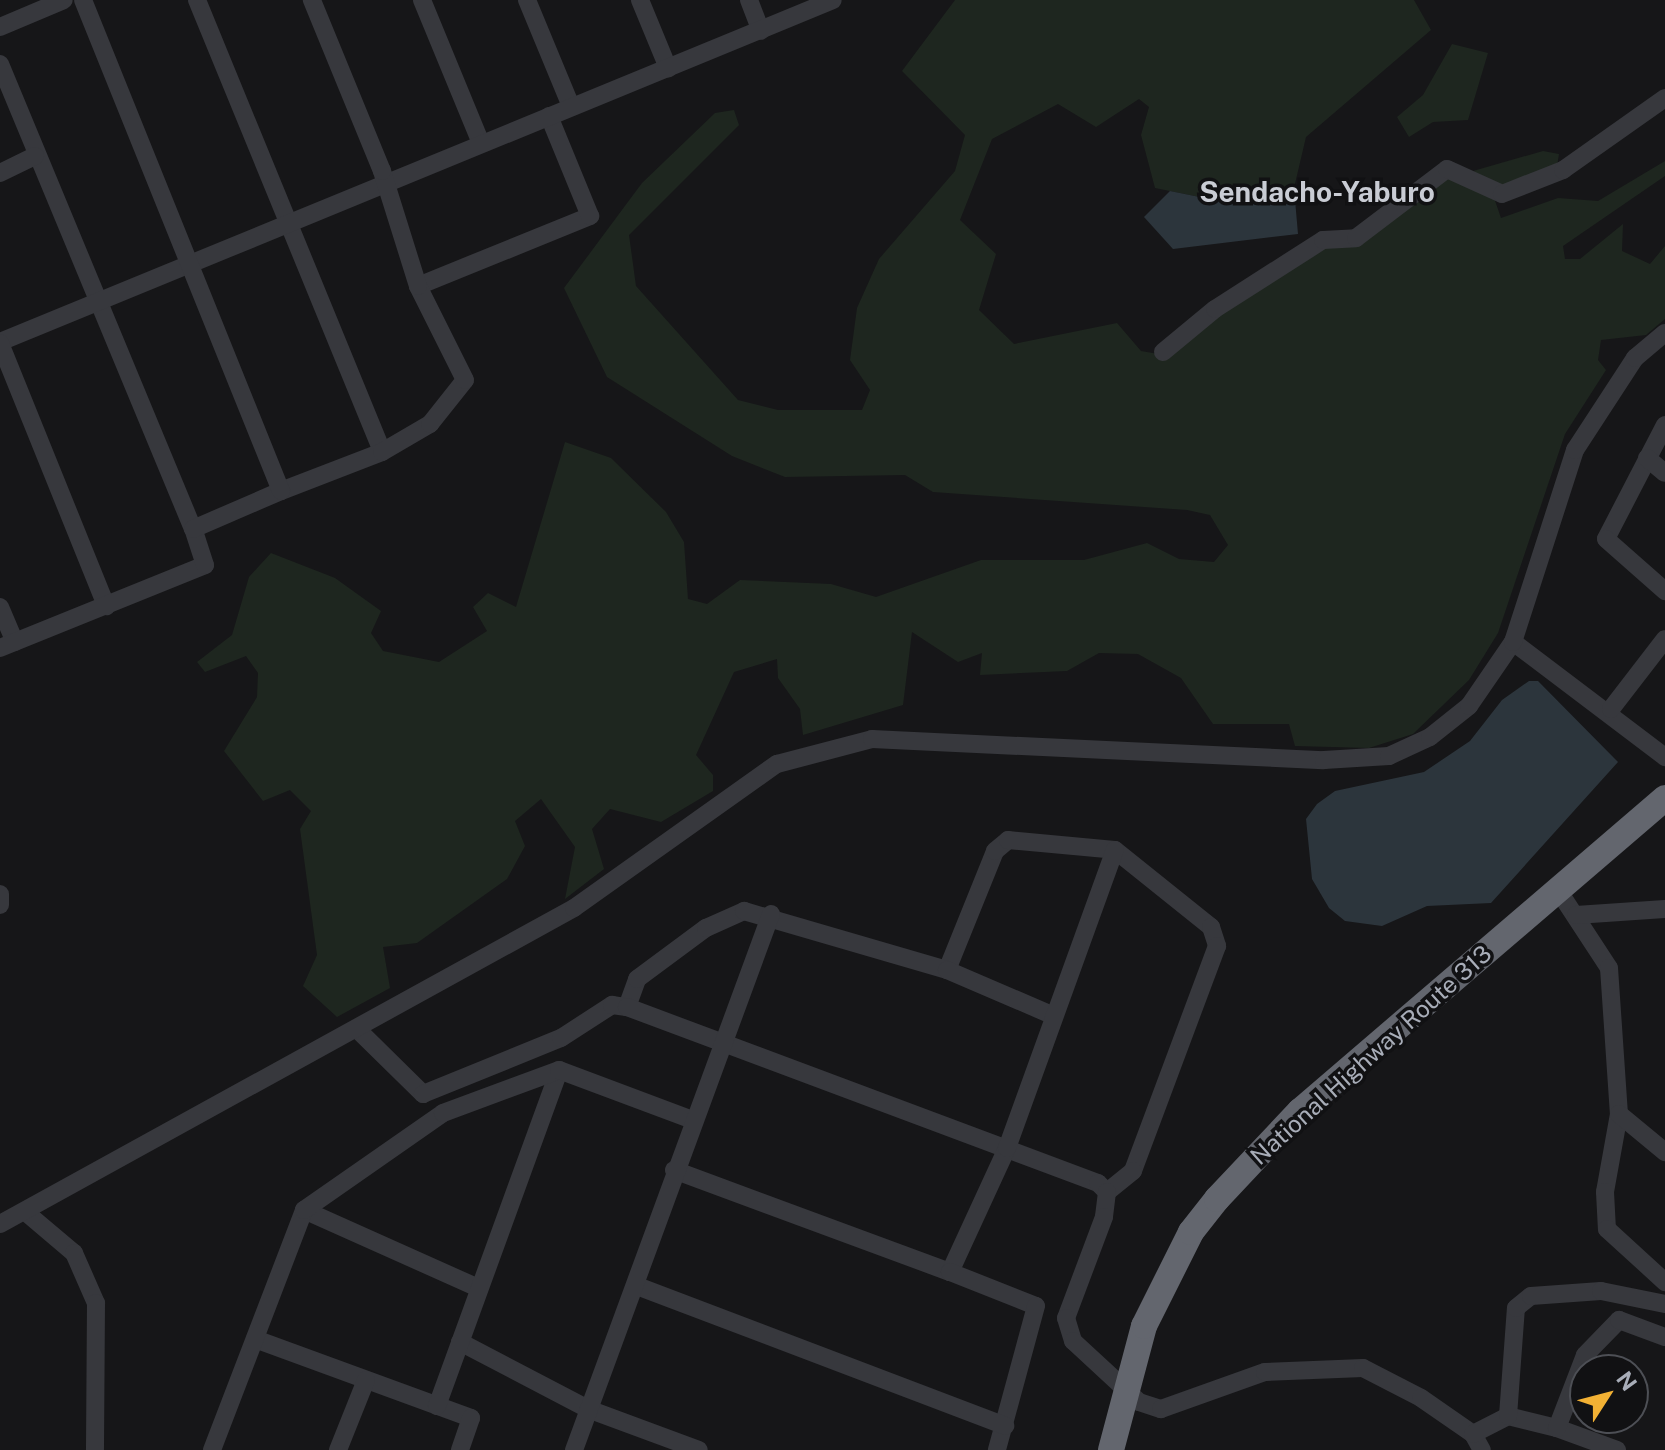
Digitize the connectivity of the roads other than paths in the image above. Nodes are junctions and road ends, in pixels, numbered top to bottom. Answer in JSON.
{"nodes":[{"id":1,"x":64,"y":0,"type":"edge"},
{"id":2,"x":83,"y":0,"type":"edge"},
{"id":3,"x":197,"y":0,"type":"edge"},
{"id":4,"x":312,"y":0,"type":"edge"},
{"id":5,"x":422,"y":0,"type":"edge"},
{"id":6,"x":527,"y":0,"type":"edge"},
{"id":7,"x":640,"y":0,"type":"edge"},
{"id":8,"x":749,"y":0,"type":"edge"},
{"id":9,"x":833,"y":0,"type":"edge"},
{"id":10,"x":0,"y":27,"type":"edge"},
{"id":11,"x":761,"y":31,"type":"junction"},
{"id":12,"x":0,"y":64,"type":"edge"},
{"id":13,"x":668,"y":68,"type":"junction"},
{"id":14,"x":1665,"y":98,"type":"edge"},
{"id":15,"x":571,"y":106,"type":"junction"},
{"id":16,"x":549,"y":116,"type":"junction"},
{"id":17,"x":481,"y":143,"type":"junction"},
{"id":18,"x":35,"y":156,"type":"junction"},
{"id":19,"x":0,"y":173,"type":"edge"},
{"id":20,"x":382,"y":186,"type":"junction"},
{"id":21,"x":287,"y":223,"type":"junction"},
{"id":22,"x":191,"y":261,"type":"junction"},
{"id":23,"x":418,"y":286,"type":"junction"},
{"id":24,"x":97,"y":300,"type":"junction"},
{"id":25,"x":1665,"y":333,"type":"edge"},
{"id":26,"x":0,"y":342,"type":"edge"},
{"id":27,"x":1163,"y":352,"type":"dead end"},
{"id":28,"x":1665,"y":425,"type":"edge"},
{"id":29,"x":382,"y":452,"type":"junction"},
{"id":30,"x":1647,"y":458,"type":"junction"},
{"id":31,"x":1665,"y":473,"type":"edge"},
{"id":32,"x":281,"y":491,"type":"junction"},
{"id":33,"x":193,"y":529,"type":"junction"},
{"id":34,"x":1665,"y":591,"type":"edge"},
{"id":35,"x":106,"y":606,"type":"junction"},
{"id":36,"x":0,"y":607,"type":"edge"},
{"id":37,"x":1665,"y":639,"type":"edge"},
{"id":38,"x":1513,"y":642,"type":"junction"},
{"id":39,"x":7,"y":645,"type":"edge"},
{"id":40,"x":1611,"y":709,"type":"junction"},
{"id":41,"x":1665,"y":757,"type":"edge"},
{"id":42,"x":1665,"y":798,"type":"edge"},
{"id":43,"x":1115,"y":850,"type":"junction"},
{"id":44,"x":1558,"y":890,"type":"junction"},
{"id":45,"x":0,"y":894,"type":"edge"},
{"id":46,"x":0,"y":905,"type":"edge"},
{"id":47,"x":1665,"y":909,"type":"edge"},
{"id":48,"x":771,"y":914,"type":"junction"},
{"id":49,"x":1576,"y":915,"type":"junction"},
{"id":50,"x":947,"y":970,"type":"junction"},
{"id":51,"x":627,"y":1007,"type":"junction"},
{"id":52,"x":1052,"y":1015,"type":"junction"},
{"id":53,"x":359,"y":1031,"type":"junction"},
{"id":54,"x":725,"y":1044,"type":"junction"},
{"id":55,"x":559,"y":1070,"type":"junction"},
{"id":56,"x":1619,"y":1114,"type":"junction"},
{"id":57,"x":693,"y":1120,"type":"junction"},
{"id":58,"x":1007,"y":1148,"type":"junction"},
{"id":59,"x":1665,"y":1152,"type":"edge"},
{"id":60,"x":674,"y":1170,"type":"junction"},
{"id":61,"x":1107,"y":1192,"type":"junction"},
{"id":62,"x":304,"y":1210,"type":"junction"},
{"id":63,"x":29,"y":1215,"type":"junction"},
{"id":64,"x":0,"y":1224,"type":"edge"},
{"id":65,"x":950,"y":1272,"type":"junction"},
{"id":66,"x":1665,"y":1282,"type":"edge"},
{"id":67,"x":637,"y":1286,"type":"junction"},
{"id":68,"x":476,"y":1287,"type":"junction"},
{"id":69,"x":1665,"y":1304,"type":"edge"},
{"id":70,"x":1665,"y":1337,"type":"edge"},
{"id":71,"x":255,"y":1339,"type":"junction"},
{"id":72,"x":460,"y":1342,"type":"junction"},
{"id":73,"x":366,"y":1380,"type":"junction"},
{"id":74,"x":1126,"y":1388,"type":"junction"},
{"id":75,"x":437,"y":1406,"type":"junction"},
{"id":76,"x":588,"y":1409,"type":"junction"},
{"id":77,"x":1508,"y":1416,"type":"junction"},
{"id":78,"x":1005,"y":1426,"type":"junction"},
{"id":79,"x":1557,"y":1428,"type":"junction"},
{"id":80,"x":1477,"y":1442,"type":"edge"},
{"id":81,"x":95,"y":1450,"type":"edge"},
{"id":82,"x":212,"y":1450,"type":"edge"},
{"id":83,"x":338,"y":1450,"type":"edge"},
{"id":84,"x":460,"y":1450,"type":"edge"},
{"id":85,"x":574,"y":1450,"type":"edge"},
{"id":86,"x":699,"y":1450,"type":"edge"},
{"id":87,"x":997,"y":1450,"type":"edge"},
{"id":88,"x":1111,"y":1450,"type":"edge"},
{"id":89,"x":1617,"y":1450,"type":"edge"}],
"edges":[{"from":1,"to":10,"type":"street"},
{"from":2,"to":22,"type":"street"},
{"from":3,"to":21,"type":"street"},
{"from":4,"to":20,"type":"street"},
{"from":5,"to":17,"type":"street"},
{"from":6,"to":15,"type":"street"},
{"from":7,"to":13,"type":"street"},
{"from":8,"to":11,"type":"street"},
{"from":9,"to":11,"type":"street"},
{"from":11,"to":13,"type":"street"},
{"from":12,"to":18,"type":"street"},
{"from":13,"to":15,"type":"street"},
{"from":14,"to":27,"type":"street"},
{"from":15,"to":16,"type":"street"},
{"from":16,"to":17,"type":"street"},
{"from":16,"to":23,"type":"street"},
{"from":17,"to":20,"type":"street"},
{"from":18,"to":19,"type":"street"},
{"from":18,"to":24,"type":"street"},
{"from":20,"to":21,"type":"street"},
{"from":20,"to":23,"type":"street"},
{"from":21,"to":22,"type":"street"},
{"from":21,"to":29,"type":"street"},
{"from":22,"to":24,"type":"street"},
{"from":22,"to":32,"type":"street"},
{"from":23,"to":29,"type":"street"},
{"from":24,"to":26,"type":"street"},
{"from":24,"to":33,"type":"street"},
{"from":25,"to":38,"type":"street"},
{"from":26,"to":35,"type":"street"},
{"from":28,"to":30,"type":"street"},
{"from":29,"to":32,"type":"street"},
{"from":30,"to":31,"type":"street"},
{"from":30,"to":34,"type":"street"},
{"from":32,"to":33,"type":"street"},
{"from":33,"to":35,"type":"street"},
{"from":35,"to":39,"type":"street"},
{"from":36,"to":39,"type":"street"},
{"from":37,"to":40,"type":"street"},
{"from":38,"to":40,"type":"street"},
{"from":38,"to":53,"type":"street"},
{"from":40,"to":41,"type":"street"},
{"from":42,"to":44,"type":"highway","name":"National Highway Route 313"},
{"from":43,"to":50,"type":"street"},
{"from":43,"to":52,"type":"street"},
{"from":43,"to":61,"type":"street"},
{"from":44,"to":49,"type":"street"},
{"from":44,"to":74,"type":"highway","name":"National Highway Route 313"},
{"from":45,"to":46,"type":"street"},
{"from":47,"to":49,"type":"street"},
{"from":48,"to":50,"type":"street"},
{"from":48,"to":51,"type":"street"},
{"from":48,"to":54,"type":"street"},
{"from":49,"to":56,"type":"street"},
{"from":50,"to":52,"type":"street"},
{"from":51,"to":53,"type":"street"},
{"from":51,"to":54,"type":"street"},
{"from":52,"to":58,"type":"street"},
{"from":53,"to":63,"type":"street"},
{"from":54,"to":57,"type":"street"},
{"from":54,"to":58,"type":"street"},
{"from":55,"to":57,"type":"street"},
{"from":55,"to":62,"type":"street"},
{"from":55,"to":68,"type":"street"},
{"from":56,"to":59,"type":"street"},
{"from":56,"to":66,"type":"street"},
{"from":57,"to":60,"type":"street"},
{"from":58,"to":61,"type":"street"},
{"from":58,"to":65,"type":"street"},
{"from":60,"to":65,"type":"street"},
{"from":60,"to":67,"type":"street"},
{"from":61,"to":74,"type":"street"},
{"from":62,"to":68,"type":"street"},
{"from":62,"to":71,"type":"street"},
{"from":63,"to":64,"type":"street"},
{"from":63,"to":81,"type":"street"},
{"from":65,"to":78,"type":"street"},
{"from":67,"to":76,"type":"street"},
{"from":67,"to":78,"type":"street"},
{"from":68,"to":72,"type":"street"},
{"from":69,"to":77,"type":"street"},
{"from":70,"to":79,"type":"street"},
{"from":71,"to":73,"type":"street"},
{"from":71,"to":82,"type":"street"},
{"from":72,"to":75,"type":"street"},
{"from":72,"to":76,"type":"street"},
{"from":73,"to":75,"type":"street"},
{"from":73,"to":83,"type":"street"},
{"from":74,"to":80,"type":"street"},
{"from":74,"to":88,"type":"highway","name":"National Highway Route 313"},
{"from":75,"to":84,"type":"street"},
{"from":76,"to":85,"type":"street"},
{"from":76,"to":86,"type":"street"},
{"from":77,"to":79,"type":"street"},
{"from":77,"to":80,"type":"street"},
{"from":78,"to":87,"type":"street"},
{"from":79,"to":89,"type":"street"}]}
